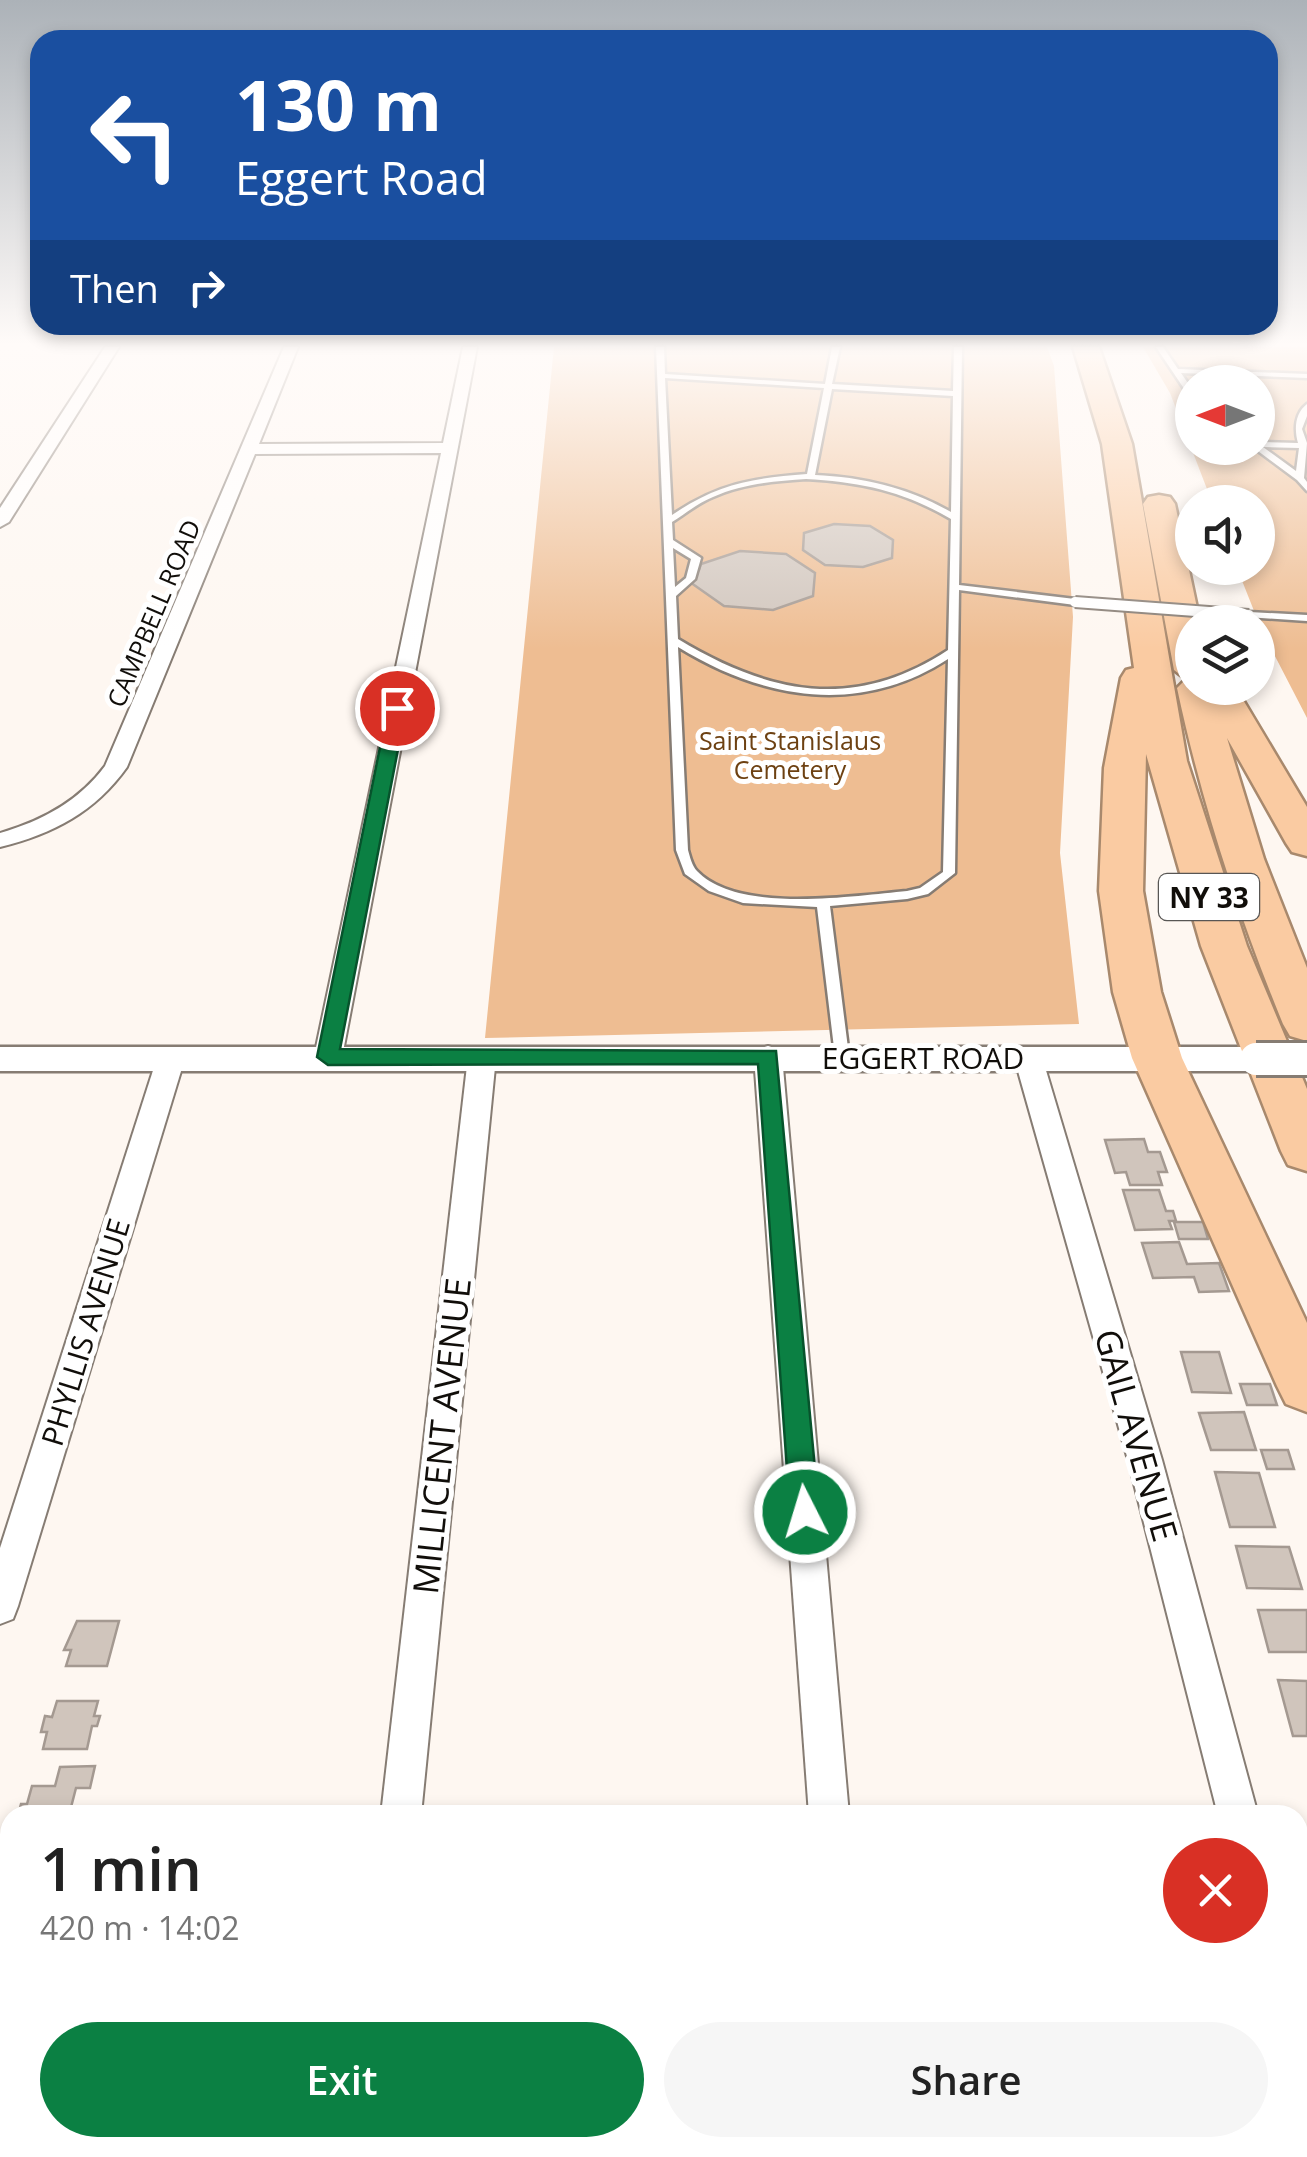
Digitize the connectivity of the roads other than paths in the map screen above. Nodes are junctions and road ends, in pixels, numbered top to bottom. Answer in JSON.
{"nodes":[{"id":1,"x":48,"y":448,"type":"edge"},
{"id":2,"x":450,"y":448,"type":"joint"},
{"id":3,"x":664,"y":448,"type":"edge"},
{"id":4,"x":816,"y":448,"type":"edge"},
{"id":5,"x":956,"y":448,"type":"edge"},
{"id":6,"x":1118,"y":448,"type":"edge"},
{"id":7,"x":1305,"y":448,"type":"edge"},
{"id":8,"x":249,"y":449,"type":"joint"},
{"id":9,"x":1275,"y":459,"type":"edge"},
{"id":10,"x":1153,"y":472,"type":"dead end"},
{"id":11,"x":810,"y":478,"type":"junction"},
{"id":12,"x":1300,"y":478,"type":"junction"},
{"id":13,"x":1307,"y":488,"type":"edge"},
{"id":14,"x":955,"y":518,"type":"junction"},
{"id":15,"x":668,"y":520,"type":"junction"},
{"id":16,"x":0,"y":522,"type":"edge"},
{"id":17,"x":668,"y":540,"type":"junction"},
{"id":18,"x":954,"y":588,"type":"junction"},
{"id":19,"x":671,"y":595,"type":"junction"},
{"id":20,"x":1307,"y":618,"type":"edge"},
{"id":21,"x":1173,"y":631,"type":"edge"},
{"id":22,"x":673,"y":640,"type":"junction"},
{"id":23,"x":953,"y":651,"type":"junction"},
{"id":24,"x":1200,"y":705,"type":"edge"},
{"id":25,"x":1228,"y":705,"type":"edge"},
{"id":26,"x":0,"y":840,"type":"edge"},
{"id":27,"x":1307,"y":842,"type":"edge"},
{"id":28,"x":823,"y":902,"type":"junction"},
{"id":29,"x":1307,"y":1024,"type":"edge"},
{"id":30,"x":768,"y":1056,"type":"junction"},
{"id":31,"x":842,"y":1056,"type":"junction"},
{"id":32,"x":328,"y":1057,"type":"junction"},
{"id":33,"x":482,"y":1057,"type":"junction"},
{"id":34,"x":1028,"y":1057,"type":"junction"},
{"id":35,"x":171,"y":1058,"type":"junction"},
{"id":36,"x":1163,"y":1058,"type":"junction"},
{"id":37,"x":0,"y":1059,"type":"edge"},
{"id":38,"x":1307,"y":1059,"type":"edge"},
{"id":39,"x":1307,"y":1151,"type":"edge"},
{"id":40,"x":1307,"y":1386,"type":"edge"},
{"id":41,"x":0,"y":1606,"type":"edge"},
{"id":42,"x":402,"y":1805,"type":"edge"},
{"id":43,"x":828,"y":1805,"type":"edge"},
{"id":44,"x":1235,"y":1805,"type":"edge"}],
"edges":[{"from":1,"to":16,"type":"street"},
{"from":2,"to":8,"type":"street"},
{"from":2,"to":32,"type":"street"},
{"from":3,"to":15,"type":"lane"},
{"from":4,"to":11,"type":"lane"},
{"from":5,"to":14,"type":"lane"},
{"from":6,"to":21,"type":"highway","number":"NY 33"},
{"from":7,"to":12,"type":"lane"},
{"from":8,"to":26,"type":"street","name":"CAMPBELL ROAD"},
{"from":9,"to":12,"type":"lane"},
{"from":10,"to":21,"type":"highway","number":"NY 33"},
{"from":11,"to":14,"type":"lane"},
{"from":11,"to":15,"type":"lane"},
{"from":12,"to":13,"type":"lane"},
{"from":14,"to":18,"type":"lane"},
{"from":15,"to":17,"type":"lane"},
{"from":17,"to":19,"type":"lane"},
{"from":17,"to":19,"type":"lane"},
{"from":18,"to":20,"type":"lane","bridge":true},
{"from":18,"to":23,"type":"lane"},
{"from":19,"to":22,"type":"lane"},
{"from":21,"to":36,"type":"highway"},
{"from":21,"to":39,"type":"highway","number":"NY 33"},
{"from":22,"to":23,"type":"lane"},
{"from":22,"to":28,"type":"lane"},
{"from":23,"to":28,"type":"lane"},
{"from":24,"to":29,"type":"highway","number":"NY 33"},
{"from":25,"to":27,"type":"highway"},
{"from":28,"to":31,"type":"lane"},
{"from":30,"to":31,"type":"street","name":"EGGERT ROAD"},
{"from":30,"to":33,"type":"street","name":"EGGERT ROAD"},
{"from":30,"to":43,"type":"street"},
{"from":31,"to":34,"type":"street","name":"EGGERT ROAD"},
{"from":32,"to":33,"type":"street","name":"EGGERT ROAD"},
{"from":32,"to":35,"type":"street","name":"EGGERT ROAD"},
{"from":33,"to":42,"type":"street","name":"MILLICENT AVENUE"},
{"from":34,"to":36,"type":"street","name":"EGGERT ROAD"},
{"from":34,"to":44,"type":"street","name":"GAIL AVENUE"},
{"from":35,"to":37,"type":"street","name":"EGGERT ROAD"},
{"from":35,"to":41,"type":"street","name":"PHYLLIS AVENUE"},
{"from":36,"to":38,"type":"street","name":"EGGERT ROAD","bridge":true},
{"from":36,"to":40,"type":"highway"}]}
